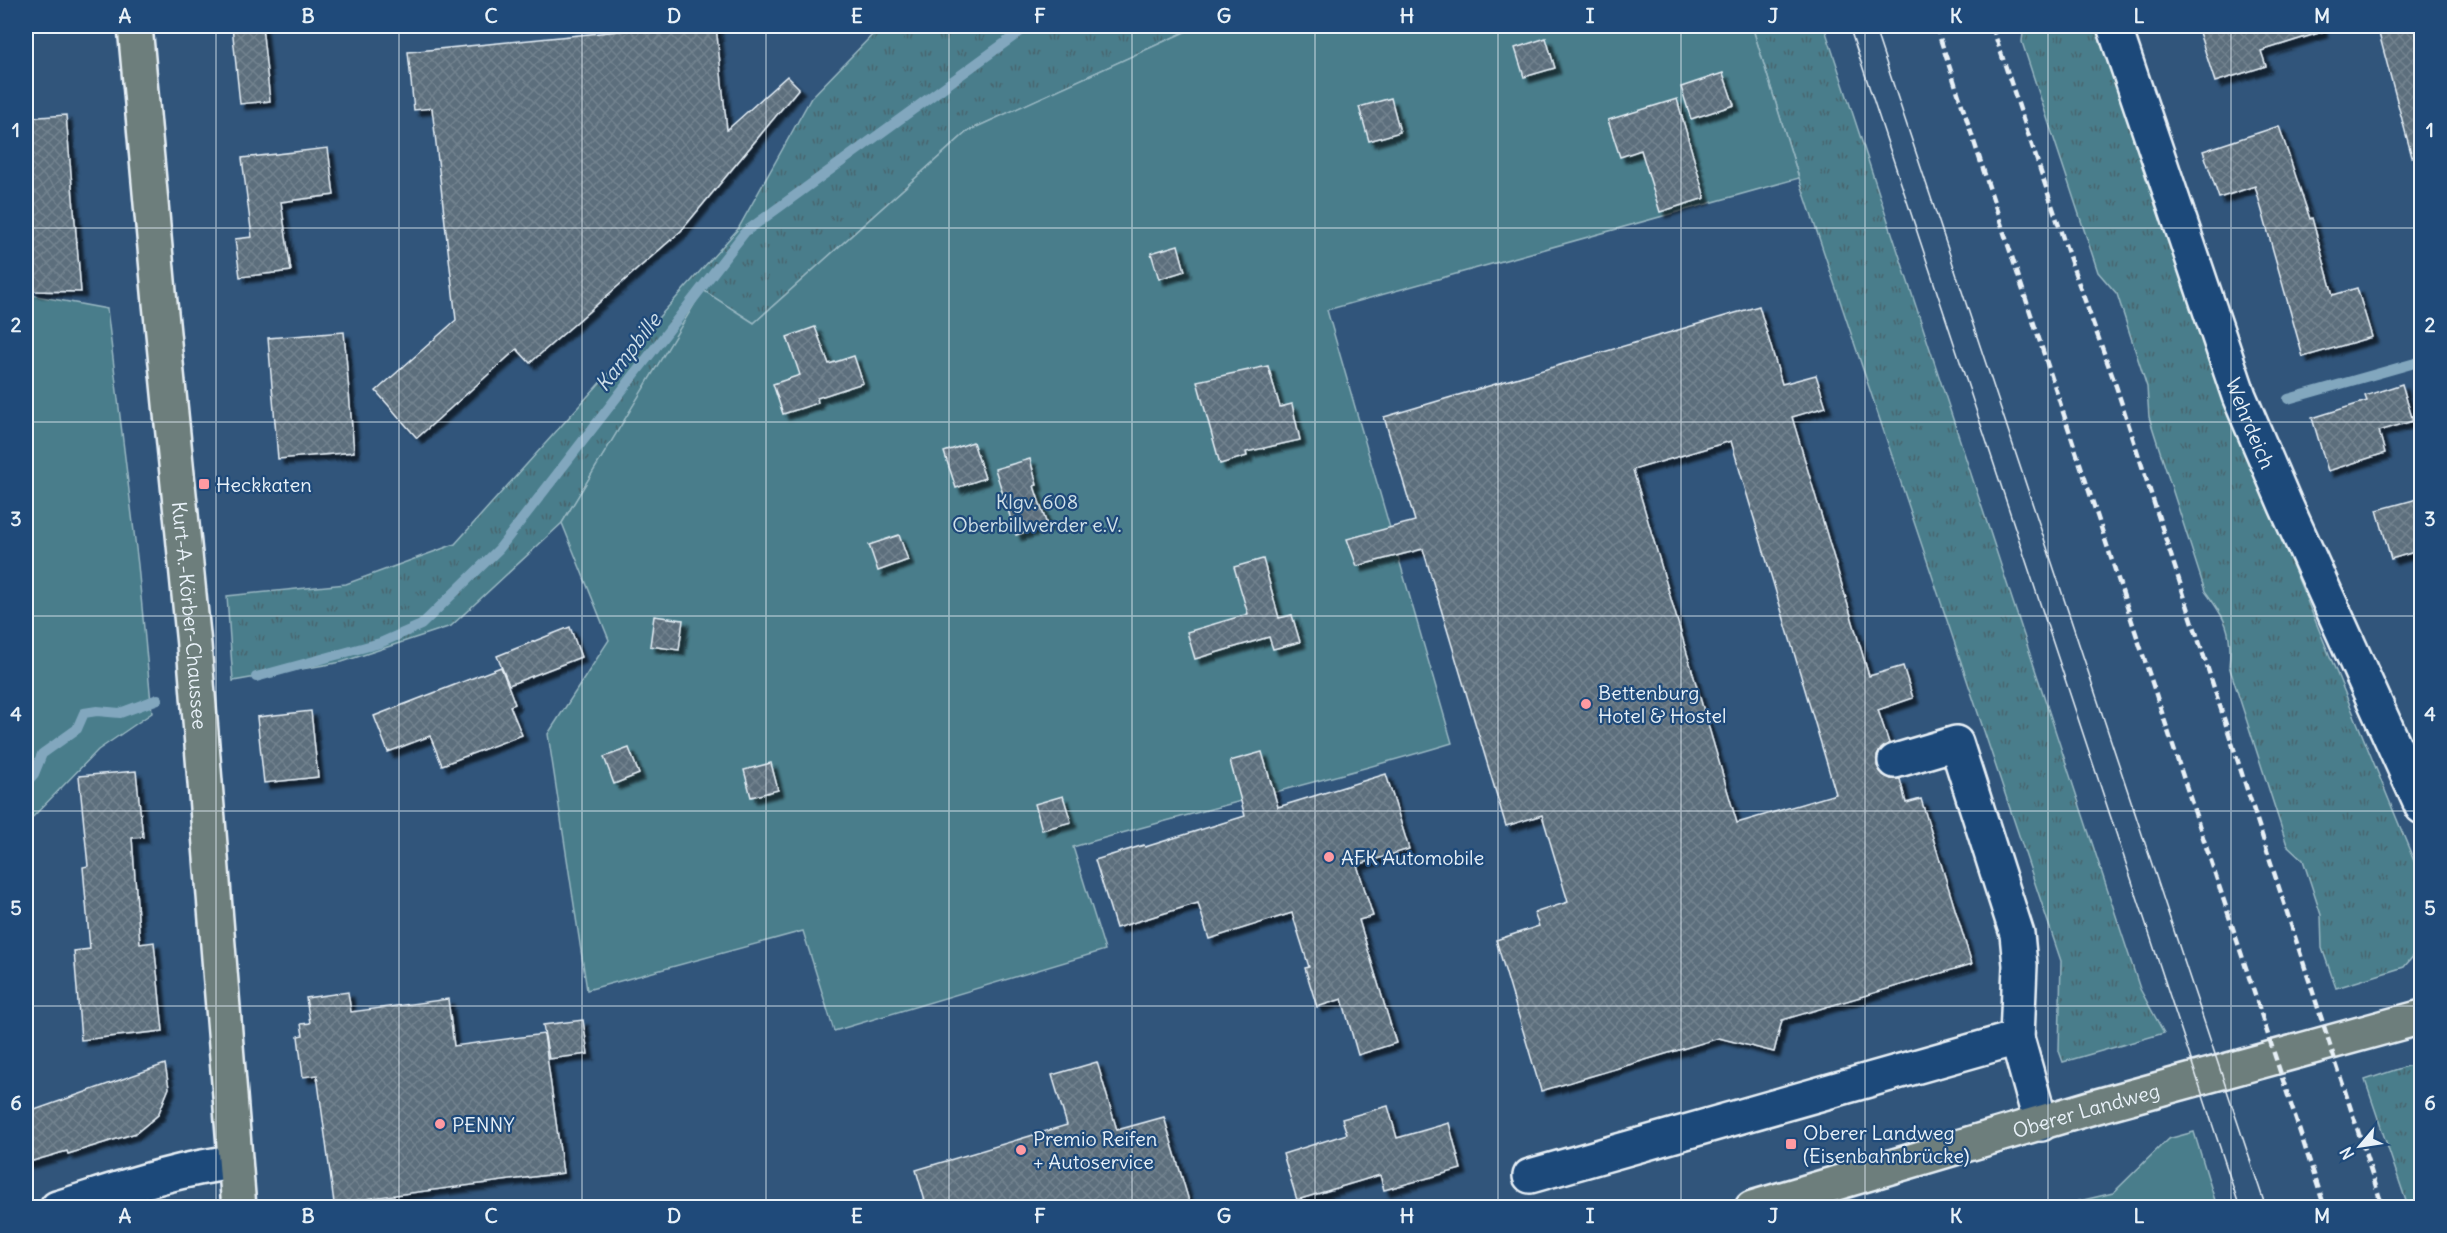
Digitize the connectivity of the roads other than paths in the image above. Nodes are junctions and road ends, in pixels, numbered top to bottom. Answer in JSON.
{"nodes":[{"id":1,"x":135,"y":26,"type":"edge"},
{"id":2,"x":2114,"y":26,"type":"edge"},
{"id":3,"x":1895,"y":760,"type":"dead end"},
{"id":4,"x":2421,"y":807,"type":"edge"},
{"id":5,"x":2421,"y":1017,"type":"edge"},
{"id":6,"x":2017,"y":1038,"type":"junction"},
{"id":7,"x":2041,"y":1124,"type":"junction"},
{"id":8,"x":235,"y":1162,"type":"junction"},
{"id":9,"x":1530,"y":1176,"type":"dead end"},
{"id":10,"x":57,"y":1208,"type":"edge"},
{"id":11,"x":239,"y":1208,"type":"edge"},
{"id":12,"x":1752,"y":1208,"type":"edge"}],
"edges":[{"from":1,"to":8,"type":"main road","name":"Kurt-A.-Körber-Chaussee"},
{"from":2,"to":4,"type":"street","name":"Wehrdeich"},
{"from":3,"to":6,"type":"street"},
{"from":5,"to":7,"type":"main road","name":"Oberer Landweg"},
{"from":6,"to":7,"type":"street"},
{"from":6,"to":9,"type":"street"},
{"from":7,"to":12,"type":"main road","name":"Oberer Landweg"},
{"from":8,"to":10,"type":"street"},
{"from":8,"to":11,"type":"main road","name":"Kurt-A.-Körber-Chaussee"}]}
